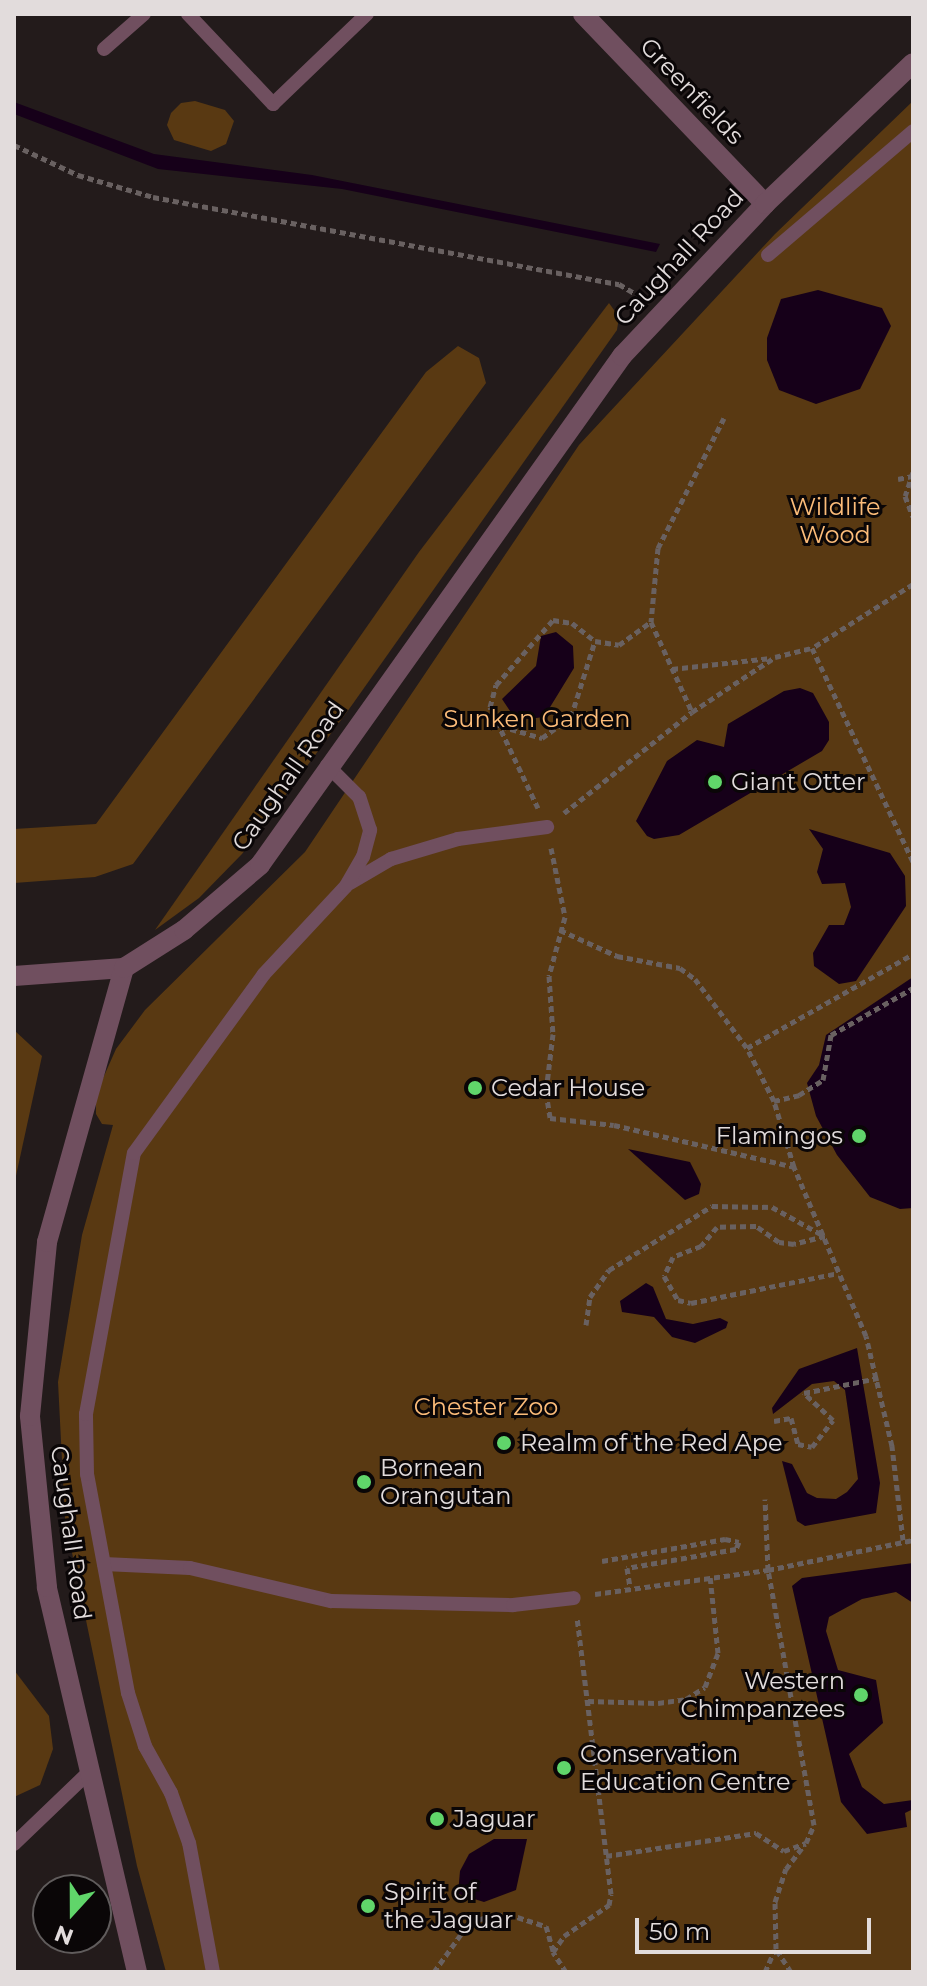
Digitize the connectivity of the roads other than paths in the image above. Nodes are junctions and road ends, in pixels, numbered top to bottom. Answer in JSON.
{"nodes":[{"id":1,"x":144,"y":14,"type":"edge"},
{"id":2,"x":188,"y":14,"type":"edge"},
{"id":3,"x":367,"y":14,"type":"edge"},
{"id":4,"x":583,"y":14,"type":"edge"},
{"id":5,"x":104,"y":49,"type":"dead end"},
{"id":6,"x":913,"y":63,"type":"edge"},
{"id":7,"x":913,"y":131,"type":"edge"},
{"id":8,"x":765,"y":204,"type":"junction"},
{"id":9,"x":768,"y":255,"type":"dead end"},
{"id":10,"x":327,"y":765,"type":"junction"},
{"id":11,"x":547,"y":827,"type":"road end"},
{"id":12,"x":346,"y":886,"type":"junction"},
{"id":13,"x":124,"y":968,"type":"junction"},
{"id":14,"x":14,"y":976,"type":"edge"},
{"id":15,"x":104,"y":1564,"type":"junction"},
{"id":16,"x":574,"y":1598,"type":"road end"},
{"id":17,"x":90,"y":1771,"type":"junction"},
{"id":18,"x":14,"y":1844,"type":"edge"},
{"id":19,"x":137,"y":1972,"type":"edge"},
{"id":20,"x":213,"y":1972,"type":"edge"}],
"edges":[{"from":1,"to":5,"type":"lane"},
{"from":2,"to":3,"type":"lane"},
{"from":4,"to":8,"type":"street","name":"Greenfields"},
{"from":6,"to":8,"type":"street","name":"Caughall Road"},
{"from":7,"to":9,"type":"lane"},
{"from":8,"to":10,"type":"street","name":"Caughall Road"},
{"from":10,"to":12,"type":"lane"},
{"from":10,"to":13,"type":"street","name":"Caughall Road"},
{"from":11,"to":12,"type":"lane"},
{"from":12,"to":15,"type":"lane"},
{"from":13,"to":14,"type":"street"},
{"from":13,"to":17,"type":"street","name":"Caughall Road"},
{"from":15,"to":16,"type":"lane"},
{"from":15,"to":20,"type":"lane"},
{"from":17,"to":18,"type":"lane"},
{"from":17,"to":19,"type":"street","name":"Caughall Road"}]}
